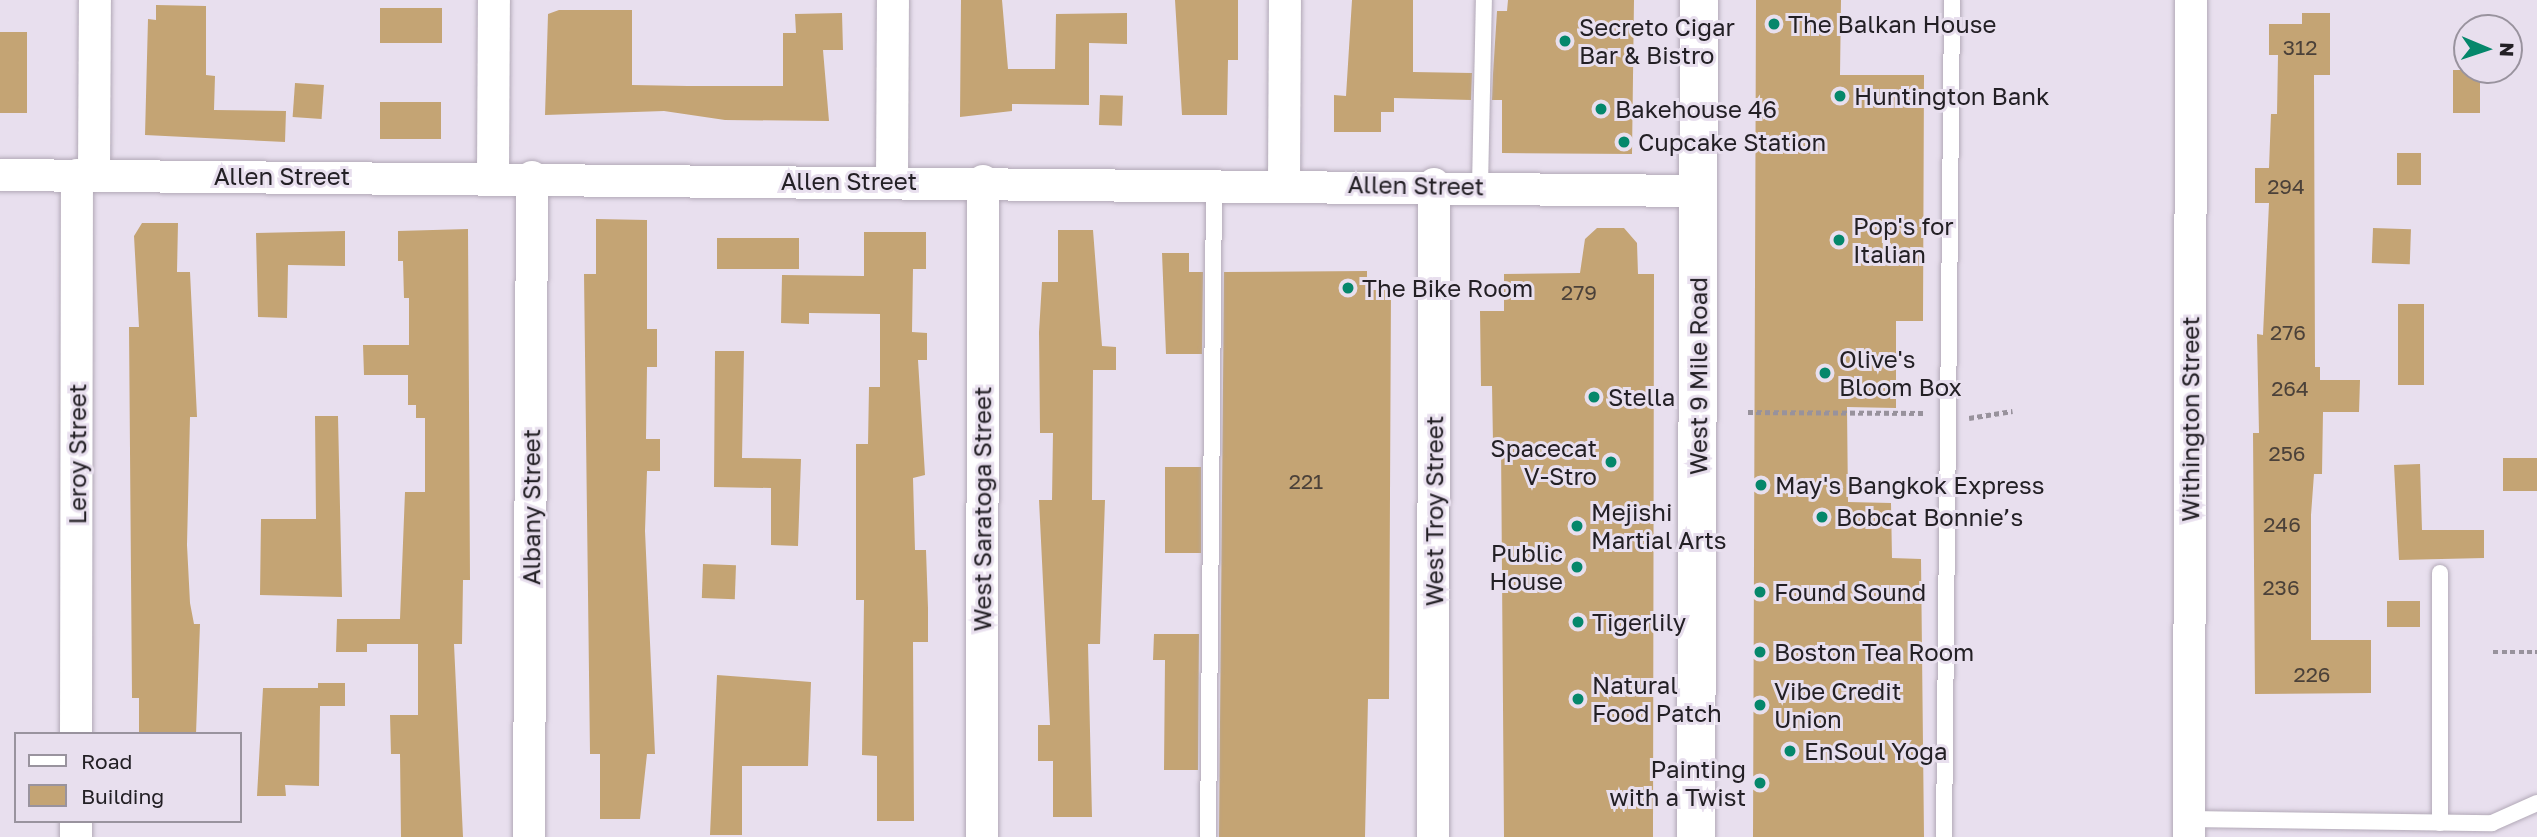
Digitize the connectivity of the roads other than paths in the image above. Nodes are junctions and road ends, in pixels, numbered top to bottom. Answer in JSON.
{"nodes":[{"id":1,"x":95,"y":0,"type":"edge"},
{"id":2,"x":494,"y":0,"type":"edge"},
{"id":3,"x":893,"y":0,"type":"edge"},
{"id":4,"x":1285,"y":0,"type":"edge"},
{"id":5,"x":1484,"y":0,"type":"edge"},
{"id":6,"x":1699,"y":0,"type":"edge"},
{"id":7,"x":1952,"y":0,"type":"edge"},
{"id":8,"x":2191,"y":0,"type":"edge"},
{"id":9,"x":0,"y":174,"type":"edge"},
{"id":10,"x":85,"y":175,"type":"junction"},
{"id":11,"x":493,"y":177,"type":"junction"},
{"id":12,"x":532,"y":177,"type":"junction"},
{"id":13,"x":983,"y":181,"type":"junction"},
{"id":14,"x":892,"y":182,"type":"junction"},
{"id":15,"x":1214,"y":184,"type":"junction"},
{"id":16,"x":1284,"y":184,"type":"junction"},
{"id":17,"x":1434,"y":184,"type":"junction"},
{"id":18,"x":1480,"y":186,"type":"junction"},
{"id":19,"x":1698,"y":191,"type":"junction"},
{"id":20,"x":2440,"y":573,"type":"dead end"},
{"id":21,"x":76,"y":732,"type":"edge"},
{"id":22,"x":2537,"y":803,"type":"edge"},
{"id":23,"x":2440,"y":823,"type":"junction"},
{"id":24,"x":2189,"y":828,"type":"edge"},
{"id":25,"x":529,"y":837,"type":"edge"},
{"id":26,"x":982,"y":837,"type":"edge"},
{"id":27,"x":1208,"y":837,"type":"edge"},
{"id":28,"x":1433,"y":837,"type":"edge"},
{"id":29,"x":1696,"y":837,"type":"edge"},
{"id":30,"x":1944,"y":837,"type":"edge"}],
"edges":[{"from":1,"to":10,"type":"street","name":"Leroy Street"},
{"from":2,"to":11,"type":"street"},
{"from":3,"to":14,"type":"street"},
{"from":4,"to":16,"type":"street"},
{"from":5,"to":18,"type":"lane"},
{"from":6,"to":19,"type":"main road","name":"West 9 Mile Road"},
{"from":7,"to":30,"type":"lane"},
{"from":8,"to":24,"type":"street","name":"Withington Street"},
{"from":9,"to":10,"type":"street","name":"Allen Street"},
{"from":10,"to":11,"type":"street","name":"Allen Street"},
{"from":10,"to":21,"type":"street","name":"Leroy Street"},
{"from":11,"to":12,"type":"street","name":"Allen Street"},
{"from":12,"to":14,"type":"street","name":"Allen Street"},
{"from":12,"to":25,"type":"street","name":"Albany Street"},
{"from":13,"to":14,"type":"street","name":"Allen Street"},
{"from":13,"to":15,"type":"street","name":"Allen Street"},
{"from":13,"to":26,"type":"street","name":"West Saratoga Street"},
{"from":15,"to":16,"type":"street","name":"Allen Street"},
{"from":15,"to":27,"type":"lane"},
{"from":16,"to":17,"type":"street","name":"Allen Street"},
{"from":17,"to":18,"type":"street","name":"Allen Street"},
{"from":17,"to":28,"type":"street","name":"West Troy Street"},
{"from":18,"to":19,"type":"street","name":"Allen Street"},
{"from":19,"to":29,"type":"main road","name":"West 9 Mile Road"},
{"from":20,"to":23,"type":"lane"},
{"from":22,"to":23,"type":"lane"},
{"from":23,"to":24,"type":"lane"}]}
